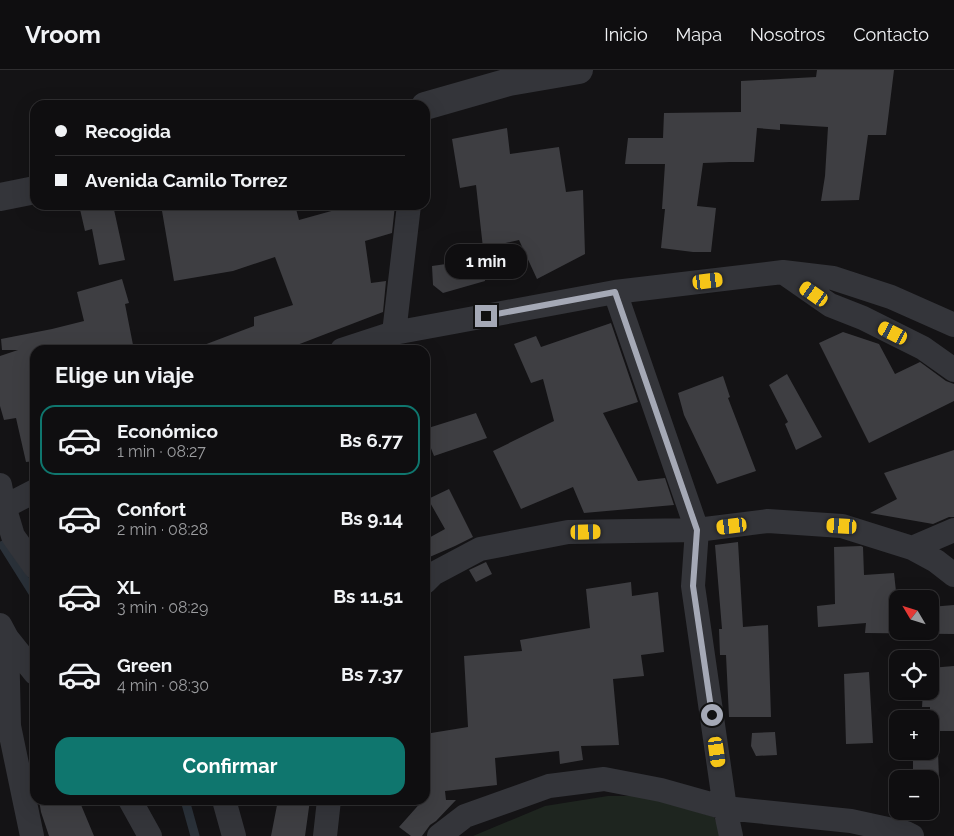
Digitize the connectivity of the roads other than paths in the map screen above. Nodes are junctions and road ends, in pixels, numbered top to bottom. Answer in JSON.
{"nodes":[{"id":1,"x":578,"y":70,"type":"edge"},
{"id":2,"x":510,"y":76,"type":"edge"},
{"id":3,"x":430,"y":104,"type":"edge"},
{"id":4,"x":30,"y":191,"type":"edge"},
{"id":5,"x":0,"y":197,"type":"edge"},
{"id":6,"x":408,"y":210,"type":"edge"},
{"id":7,"x":783,"y":272,"type":"junction"},
{"id":8,"x":615,"y":292,"type":"junction"},
{"id":9,"x":954,"y":326,"type":"edge"},
{"id":10,"x":394,"y":333,"type":"junction"},
{"id":11,"x":357,"y":345,"type":"edge"},
{"id":12,"x":954,"y":370,"type":"edge"},
{"id":13,"x":30,"y":492,"type":"edge"},
{"id":14,"x":1,"y":500,"type":"edge"},
{"id":15,"x":697,"y":530,"type":"junction"},
{"id":16,"x":954,"y":530,"type":"edge"},
{"id":17,"x":912,"y":548,"type":"junction"},
{"id":18,"x":30,"y":560,"type":"edge"},
{"id":19,"x":954,"y":574,"type":"edge"},
{"id":20,"x":430,"y":577,"type":"edge"},
{"id":21,"x":4,"y":632,"type":"edge"},
{"id":22,"x":30,"y":666,"type":"edge"},
{"id":23,"x":133,"y":805,"type":"edge"},
{"id":24,"x":225,"y":805,"type":"edge"},
{"id":25,"x":328,"y":805,"type":"edge"},
{"id":26,"x":725,"y":808,"type":"junction"},
{"id":27,"x":32,"y":836,"type":"edge"},
{"id":28,"x":150,"y":836,"type":"edge"},
{"id":29,"x":234,"y":836,"type":"edge"},
{"id":30,"x":325,"y":836,"type":"edge"},
{"id":31,"x":439,"y":836,"type":"edge"},
{"id":32,"x":731,"y":836,"type":"edge"},
{"id":33,"x":912,"y":836,"type":"edge"}],
"edges":[{"from":1,"to":2,"type":"street"},
{"from":2,"to":3,"type":"street"},
{"from":4,"to":5,"type":"street"},
{"from":6,"to":10,"type":"street"},
{"from":7,"to":8,"type":"street"},
{"from":7,"to":9,"type":"street"},
{"from":7,"to":12,"type":"street"},
{"from":8,"to":10,"type":"street"},
{"from":8,"to":15,"type":"street"},
{"from":10,"to":11,"type":"street"},
{"from":13,"to":14,"type":"street"},
{"from":14,"to":18,"type":"street"},
{"from":15,"to":17,"type":"street"},
{"from":15,"to":20,"type":"street"},
{"from":15,"to":26,"type":"street"},
{"from":16,"to":17,"type":"street"},
{"from":17,"to":19,"type":"street"},
{"from":21,"to":22,"type":"street"},
{"from":21,"to":27,"type":"street"},
{"from":23,"to":28,"type":"street"},
{"from":24,"to":29,"type":"street"},
{"from":25,"to":30,"type":"street"},
{"from":26,"to":31,"type":"street"},
{"from":26,"to":32,"type":"street"},
{"from":26,"to":33,"type":"street"}]}
